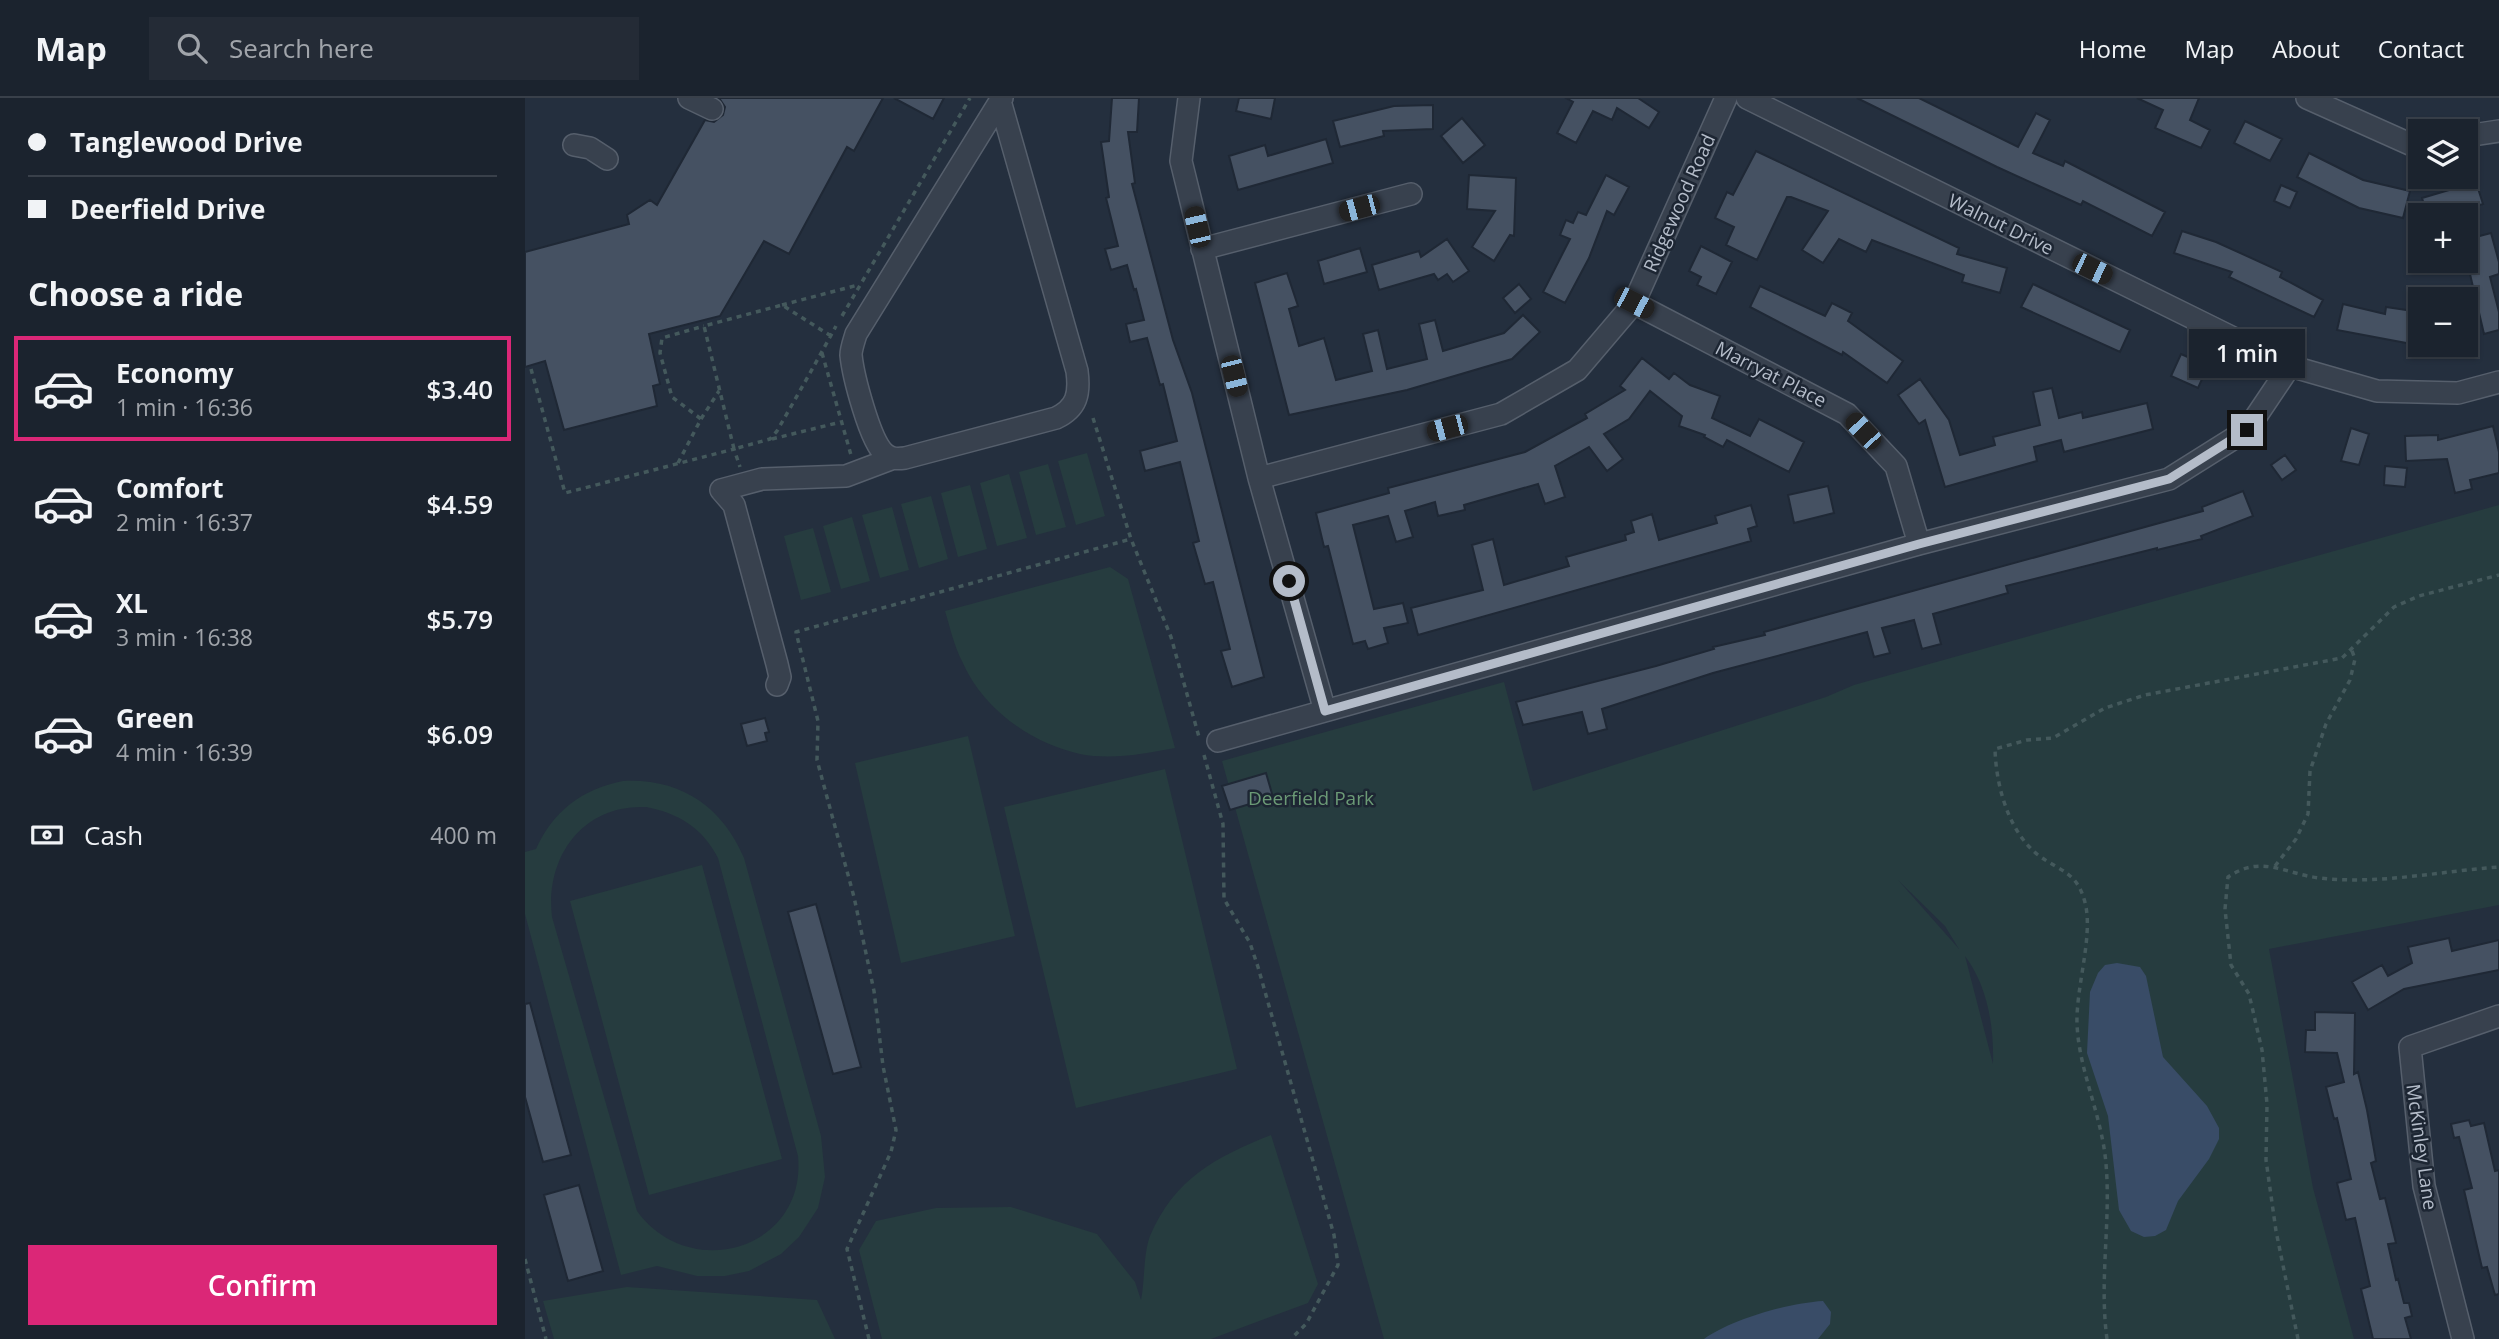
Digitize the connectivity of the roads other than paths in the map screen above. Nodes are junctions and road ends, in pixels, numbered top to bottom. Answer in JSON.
{"nodes":[{"id":1,"x":689,"y":98,"type":"edge"},
{"id":2,"x":1189,"y":98,"type":"edge"},
{"id":3,"x":1726,"y":98,"type":"edge"},
{"id":4,"x":1747,"y":98,"type":"edge"},
{"id":5,"x":2307,"y":98,"type":"edge"},
{"id":6,"x":1001,"y":99,"type":"edge"},
{"id":7,"x":712,"y":110,"type":"dead end"},
{"id":8,"x":2499,"y":131,"type":"edge"},
{"id":9,"x":2478,"y":134,"type":"edge"},
{"id":10,"x":2408,"y":143,"type":"edge"},
{"id":11,"x":574,"y":145,"type":"dead end"},
{"id":12,"x":607,"y":159,"type":"dead end"},
{"id":13,"x":1411,"y":194,"type":"dead end"},
{"id":14,"x":1202,"y":249,"type":"junction"},
{"id":15,"x":1634,"y":303,"type":"junction"},
{"id":16,"x":2290,"y":366,"type":"junction"},
{"id":17,"x":2499,"y":382,"type":"edge"},
{"id":18,"x":891,"y":459,"type":"junction"},
{"id":19,"x":1259,"y":478,"type":"junction"},
{"id":20,"x":1919,"y":544,"type":"junction"},
{"id":21,"x":777,"y":685,"type":"dead end"},
{"id":22,"x":1325,"y":711,"type":"junction"},
{"id":23,"x":1218,"y":741,"type":"dead end"},
{"id":24,"x":2499,"y":1016,"type":"edge"},
{"id":25,"x":2463,"y":1339,"type":"edge"}],
"edges":[{"from":1,"to":7,"type":"street"},
{"from":2,"to":14,"type":"street"},
{"from":3,"to":15,"type":"street","name":"Ridgewood Road"},
{"from":4,"to":16,"type":"street","name":"Walnut Drive"},
{"from":5,"to":10,"type":"street"},
{"from":6,"to":18,"type":"street"},
{"from":6,"to":18,"type":"street"},
{"from":8,"to":9,"type":"street"},
{"from":11,"to":12,"type":"street"},
{"from":13,"to":14,"type":"street"},
{"from":14,"to":19,"type":"street"},
{"from":15,"to":19,"type":"street","name":"Ridgewood Road"},
{"from":15,"to":20,"type":"street","name":"Marryat Place"},
{"from":16,"to":17,"type":"street","name":"Walnut Drive"},
{"from":16,"to":20,"type":"street"},
{"from":18,"to":21,"type":"street"},
{"from":19,"to":22,"type":"street"},
{"from":20,"to":22,"type":"street"},
{"from":22,"to":23,"type":"street"},
{"from":24,"to":25,"type":"street","name":"McKinley Lane"}]}
